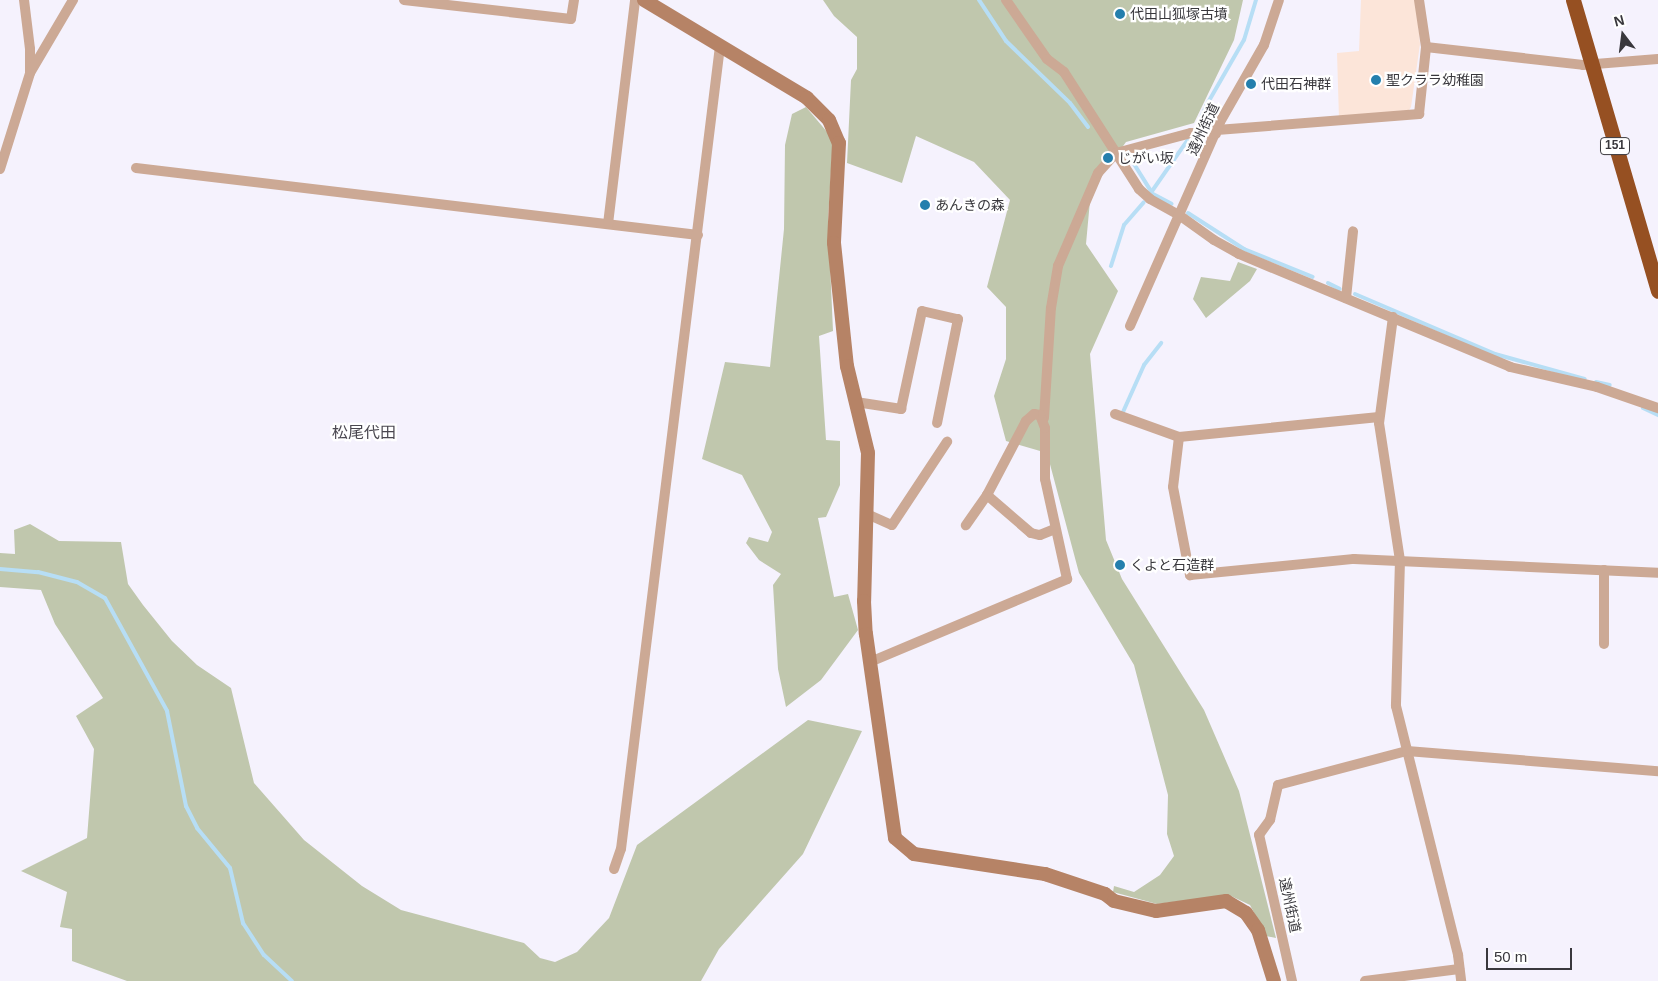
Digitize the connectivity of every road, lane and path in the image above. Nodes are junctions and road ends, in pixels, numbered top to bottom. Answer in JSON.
{"nodes":[{"id":1,"x":24,"y":0,"type":"edge"},
{"id":2,"x":73,"y":0,"type":"edge"},
{"id":3,"x":404,"y":0,"type":"edge"},
{"id":4,"x":574,"y":0,"type":"edge"},
{"id":5,"x":634,"y":0,"type":"edge"},
{"id":6,"x":644,"y":0,"type":"edge"},
{"id":7,"x":1006,"y":0,"type":"edge"},
{"id":8,"x":1279,"y":0,"type":"edge"},
{"id":9,"x":1419,"y":0,"type":"edge"},
{"id":10,"x":1573,"y":0,"type":"edge"},
{"id":11,"x":475,"y":4,"type":"edge"},
{"id":12,"x":720,"y":46,"type":"junction"},
{"id":13,"x":1426,"y":47,"type":"junction"},
{"id":14,"x":1658,"y":58,"type":"edge"},
{"id":15,"x":1591,"y":64,"type":"junction"},
{"id":16,"x":30,"y":73,"type":"junction"},
{"id":17,"x":1216,"y":132,"type":"junction"},
{"id":18,"x":1116,"y":153,"type":"junction"},
{"id":19,"x":136,"y":168,"type":"dead end"},
{"id":20,"x":0,"y":169,"type":"edge"},
{"id":21,"x":1179,"y":215,"type":"junction"},
{"id":22,"x":608,"y":224,"type":"junction"},
{"id":23,"x":1353,"y":231,"type":"dead end"},
{"id":24,"x":698,"y":236,"type":"junction"},
{"id":25,"x":1658,"y":291,"type":"edge"},
{"id":26,"x":1346,"y":298,"type":"junction"},
{"id":27,"x":1393,"y":316,"type":"junction"},
{"id":28,"x":1130,"y":326,"type":"dead end"},
{"id":29,"x":856,"y":402,"type":"junction"},
{"id":30,"x":1658,"y":408,"type":"edge"},
{"id":31,"x":1115,"y":414,"type":"dead end"},
{"id":32,"x":1379,"y":417,"type":"junction"},
{"id":33,"x":1044,"y":418,"type":"junction"},
{"id":34,"x":937,"y":423,"type":"dead end"},
{"id":35,"x":1179,"y":437,"type":"junction"},
{"id":36,"x":947,"y":442,"type":"dead end"},
{"id":37,"x":987,"y":496,"type":"junction"},
{"id":38,"x":867,"y":514,"type":"junction"},
{"id":39,"x":966,"y":525,"type":"dead end"},
{"id":40,"x":1055,"y":529,"type":"junction"},
{"id":41,"x":1400,"y":560,"type":"junction"},
{"id":42,"x":1604,"y":570,"type":"junction"},
{"id":43,"x":1658,"y":573,"type":"edge"},
{"id":44,"x":1604,"y":644,"type":"dead end"},
{"id":45,"x":870,"y":662,"type":"junction"},
{"id":46,"x":1407,"y":751,"type":"junction"},
{"id":47,"x":1658,"y":771,"type":"edge"},
{"id":48,"x":614,"y":869,"type":"dead end"},
{"id":49,"x":1459,"y":969,"type":"junction"},
{"id":50,"x":1274,"y":981,"type":"edge"},
{"id":51,"x":1292,"y":981,"type":"edge"},
{"id":52,"x":1365,"y":981,"type":"edge"},
{"id":53,"x":1461,"y":981,"type":"edge"}],
"edges":[{"from":1,"to":16,"type":"street"},
{"from":2,"to":16,"type":"street"},
{"from":3,"to":11,"type":"street"},
{"from":4,"to":11,"type":"street"},
{"from":5,"to":22,"type":"street"},
{"from":6,"to":12,"type":"street"},
{"from":7,"to":18,"type":"street"},
{"from":8,"to":17,"type":"street","name":"遠州街道"},
{"from":9,"to":13,"type":"street"},
{"from":10,"to":15,"type":"highway","number":"151"},
{"from":12,"to":24,"type":"street"},
{"from":12,"to":29,"type":"street"},
{"from":13,"to":15,"type":"street"},
{"from":13,"to":17,"type":"street"},
{"from":14,"to":15,"type":"street"},
{"from":15,"to":25,"type":"highway","number":"151"},
{"from":16,"to":20,"type":"street"},
{"from":17,"to":18,"type":"street"},
{"from":17,"to":21,"type":"street","name":"遠州街道"},
{"from":18,"to":21,"type":"street"},
{"from":18,"to":33,"type":"street"},
{"from":19,"to":22,"type":"street"},
{"from":21,"to":26,"type":"street"},
{"from":21,"to":28,"type":"street","name":"遠州街道"},
{"from":22,"to":24,"type":"street"},
{"from":23,"to":26,"type":"street"},
{"from":24,"to":48,"type":"street"},
{"from":26,"to":27,"type":"street"},
{"from":27,"to":30,"type":"street"},
{"from":27,"to":32,"type":"street"},
{"from":29,"to":34,"type":"street"},
{"from":29,"to":38,"type":"street"},
{"from":31,"to":35,"type":"street"},
{"from":32,"to":35,"type":"street"},
{"from":32,"to":41,"type":"street"},
{"from":33,"to":37,"type":"street"},
{"from":33,"to":40,"type":"street"},
{"from":35,"to":41,"type":"street"},
{"from":36,"to":38,"type":"street"},
{"from":37,"to":39,"type":"street"},
{"from":37,"to":40,"type":"street"},
{"from":38,"to":45,"type":"street"},
{"from":40,"to":45,"type":"street"},
{"from":41,"to":42,"type":"street"},
{"from":41,"to":46,"type":"street"},
{"from":42,"to":43,"type":"street"},
{"from":42,"to":44,"type":"street"},
{"from":45,"to":50,"type":"street"},
{"from":46,"to":47,"type":"street"},
{"from":46,"to":49,"type":"street"},
{"from":46,"to":51,"type":"street","name":"遠州街道"},
{"from":49,"to":52,"type":"street"},
{"from":49,"to":53,"type":"street"}]}
